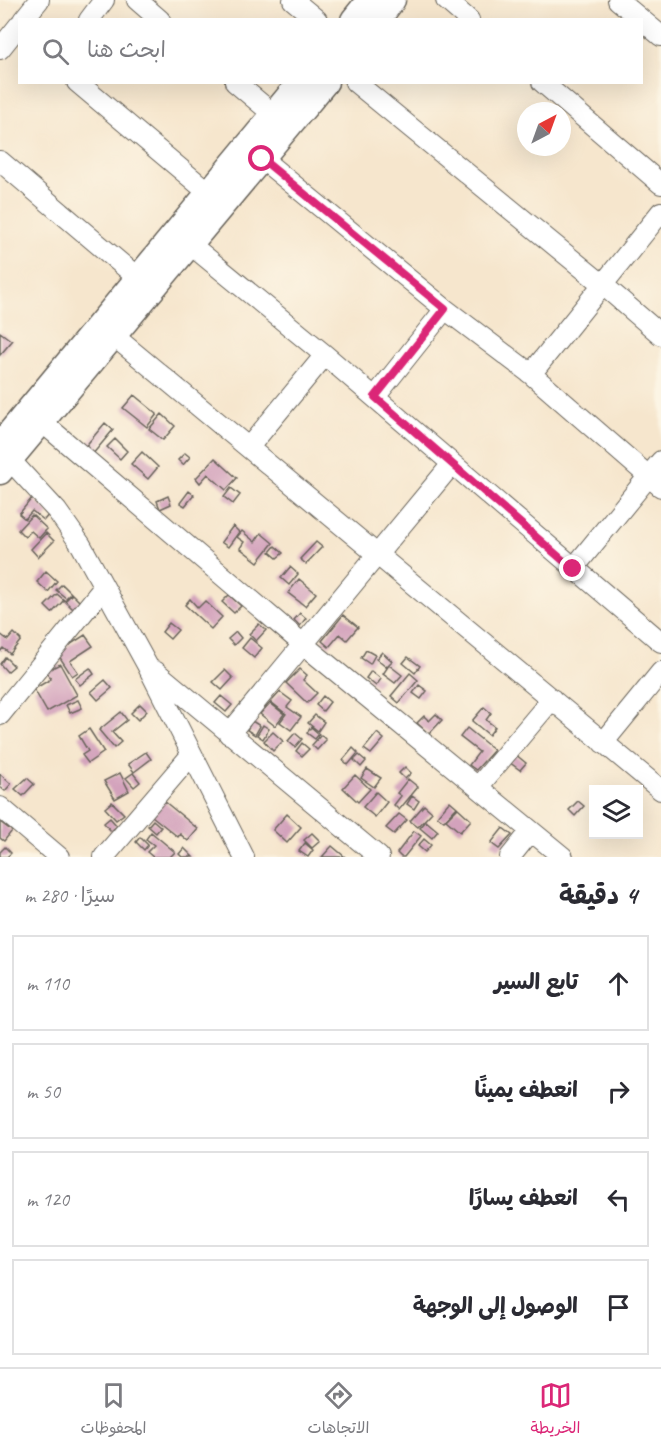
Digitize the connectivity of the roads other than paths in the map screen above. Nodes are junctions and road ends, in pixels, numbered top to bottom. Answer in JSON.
{"nodes":[{"id":1,"x":39,"y":0,"type":"edge"},
{"id":2,"x":104,"y":0,"type":"edge"},
{"id":3,"x":136,"y":0,"type":"edge"},
{"id":4,"x":293,"y":0,"type":"edge"},
{"id":5,"x":369,"y":0,"type":"edge"},
{"id":6,"x":393,"y":0,"type":"edge"},
{"id":7,"x":446,"y":0,"type":"edge"},
{"id":8,"x":618,"y":0,"type":"edge"},
{"id":9,"x":22,"y":18,"type":"edge"},
{"id":10,"x":90,"y":18,"type":"edge"},
{"id":11,"x":158,"y":18,"type":"edge"},
{"id":12,"x":315,"y":18,"type":"edge"},
{"id":13,"x":355,"y":18,"type":"edge"},
{"id":14,"x":380,"y":18,"type":"edge"},
{"id":15,"x":467,"y":18,"type":"edge"},
{"id":16,"x":640,"y":18,"type":"edge"},
{"id":17,"x":643,"y":21,"type":"edge"},
{"id":18,"x":15,"y":26,"type":"edge"},
{"id":19,"x":661,"y":36,"type":"edge"},
{"id":20,"x":0,"y":49,"type":"edge"},
{"id":21,"x":79,"y":84,"type":"edge"},
{"id":22,"x":238,"y":84,"type":"edge"},
{"id":23,"x":298,"y":84,"type":"edge"},
{"id":24,"x":324,"y":84,"type":"edge"},
{"id":25,"x":357,"y":84,"type":"edge"},
{"id":26,"x":544,"y":84,"type":"edge"},
{"id":27,"x":273,"y":114,"type":"junction"},
{"id":28,"x":262,"y":159,"type":"junction"},
{"id":29,"x":0,"y":161,"type":"edge"},
{"id":30,"x":661,"y":184,"type":"edge"},
{"id":31,"x":208,"y":193,"type":"junction"},
{"id":32,"x":661,"y":212,"type":"edge"},
{"id":33,"x":191,"y":245,"type":"junction"},
{"id":34,"x":138,"y":278,"type":"junction"},
{"id":35,"x":602,"y":284,"type":"junction"},
{"id":36,"x":445,"y":309,"type":"junction"},
{"id":37,"x":661,"y":335,"type":"edge"},
{"id":38,"x":115,"y":337,"type":"junction"},
{"id":39,"x":325,"y":355,"type":"junction"},
{"id":40,"x":531,"y":374,"type":"junction"},
{"id":41,"x":375,"y":397,"type":"junction"},
{"id":42,"x":42,"y":422,"type":"junction"},
{"id":43,"x":249,"y":447,"type":"junction"},
{"id":44,"x":4,"y":448,"type":"edge"},
{"id":45,"x":661,"y":461,"type":"edge"},
{"id":46,"x":452,"y":464,"type":"junction"},
{"id":47,"x":655,"y":482,"type":"edge"},
{"id":48,"x":378,"y":554,"type":"junction"},
{"id":49,"x":573,"y":569,"type":"junction"},
{"id":50,"x":104,"y":587,"type":"junction"},
{"id":51,"x":661,"y":642,"type":"edge"},
{"id":52,"x":304,"y":645,"type":"junction"},
{"id":53,"x":147,"y":665,"type":"junction"},
{"id":54,"x":661,"y":672,"type":"edge"},
{"id":55,"x":552,"y":699,"type":"junction"},
{"id":56,"x":0,"y":715,"type":"edge"},
{"id":57,"x":229,"y":734,"type":"junction"},
{"id":58,"x":603,"y":743,"type":"junction"},
{"id":59,"x":192,"y":753,"type":"junction"},
{"id":60,"x":478,"y":788,"type":"junction"},
{"id":61,"x":661,"y":790,"type":"edge"},
{"id":62,"x":0,"y":807,"type":"edge"},
{"id":63,"x":531,"y":831,"type":"junction"},
{"id":64,"x":59,"y":857,"type":"edge"},
{"id":65,"x":104,"y":857,"type":"edge"},
{"id":66,"x":244,"y":857,"type":"edge"},
{"id":67,"x":379,"y":857,"type":"edge"},
{"id":68,"x":510,"y":857,"type":"edge"},
{"id":69,"x":563,"y":857,"type":"edge"}],
"edges":[{"from":1,"to":9,"type":"street"},
{"from":2,"to":10,"type":"street"},
{"from":3,"to":11,"type":"street"},
{"from":4,"to":12,"type":"street"},
{"from":5,"to":13,"type":"main road"},
{"from":6,"to":14,"type":"main road"},
{"from":7,"to":15,"type":"street"},
{"from":8,"to":16,"type":"street"},
{"from":17,"to":19,"type":"street"},
{"from":18,"to":20,"type":"street"},
{"from":21,"to":31,"type":"street"},
{"from":22,"to":27,"type":"street"},
{"from":23,"to":27,"type":"main road"},
{"from":24,"to":28,"type":"main road"},
{"from":25,"to":35,"type":"street"},
{"from":26,"to":30,"type":"street"},
{"from":27,"to":31,"type":"main road"},
{"from":28,"to":33,"type":"main road"},
{"from":28,"to":36,"type":"street"},
{"from":29,"to":34,"type":"street"},
{"from":31,"to":34,"type":"main road"},
{"from":32,"to":35,"type":"street"},
{"from":33,"to":38,"type":"main road"},
{"from":33,"to":39,"type":"street"},
{"from":34,"to":44,"type":"main road"},
{"from":35,"to":37,"type":"street"},
{"from":35,"to":40,"type":"street"},
{"from":36,"to":40,"type":"street"},
{"from":36,"to":41,"type":"street"},
{"from":38,"to":42,"type":"main road"},
{"from":38,"to":43,"type":"street"},
{"from":39,"to":41,"type":"street"},
{"from":39,"to":43,"type":"street"},
{"from":40,"to":47,"type":"street"},
{"from":41,"to":46,"type":"street"},
{"from":42,"to":44,"type":"main road"},
{"from":42,"to":52,"type":"street"},
{"from":43,"to":48,"type":"street"},
{"from":44,"to":50,"type":"street"},
{"from":45,"to":47,"type":"street"},
{"from":46,"to":48,"type":"street"},
{"from":46,"to":49,"type":"street"},
{"from":47,"to":49,"type":"street"},
{"from":48,"to":52,"type":"street"},
{"from":48,"to":55,"type":"street"},
{"from":49,"to":51,"type":"street"},
{"from":50,"to":53,"type":"street"},
{"from":50,"to":56,"type":"street"},
{"from":52,"to":57,"type":"street"},
{"from":52,"to":60,"type":"street"},
{"from":53,"to":57,"type":"street"},
{"from":53,"to":59,"type":"street"},
{"from":54,"to":58,"type":"street"},
{"from":55,"to":58,"type":"street"},
{"from":55,"to":60,"type":"street"},
{"from":57,"to":67,"type":"street"},
{"from":58,"to":61,"type":"street"},
{"from":59,"to":65,"type":"street"},
{"from":59,"to":66,"type":"street"},
{"from":60,"to":63,"type":"street"},
{"from":62,"to":64,"type":"street"},
{"from":63,"to":68,"type":"street"},
{"from":63,"to":69,"type":"street"}]}
